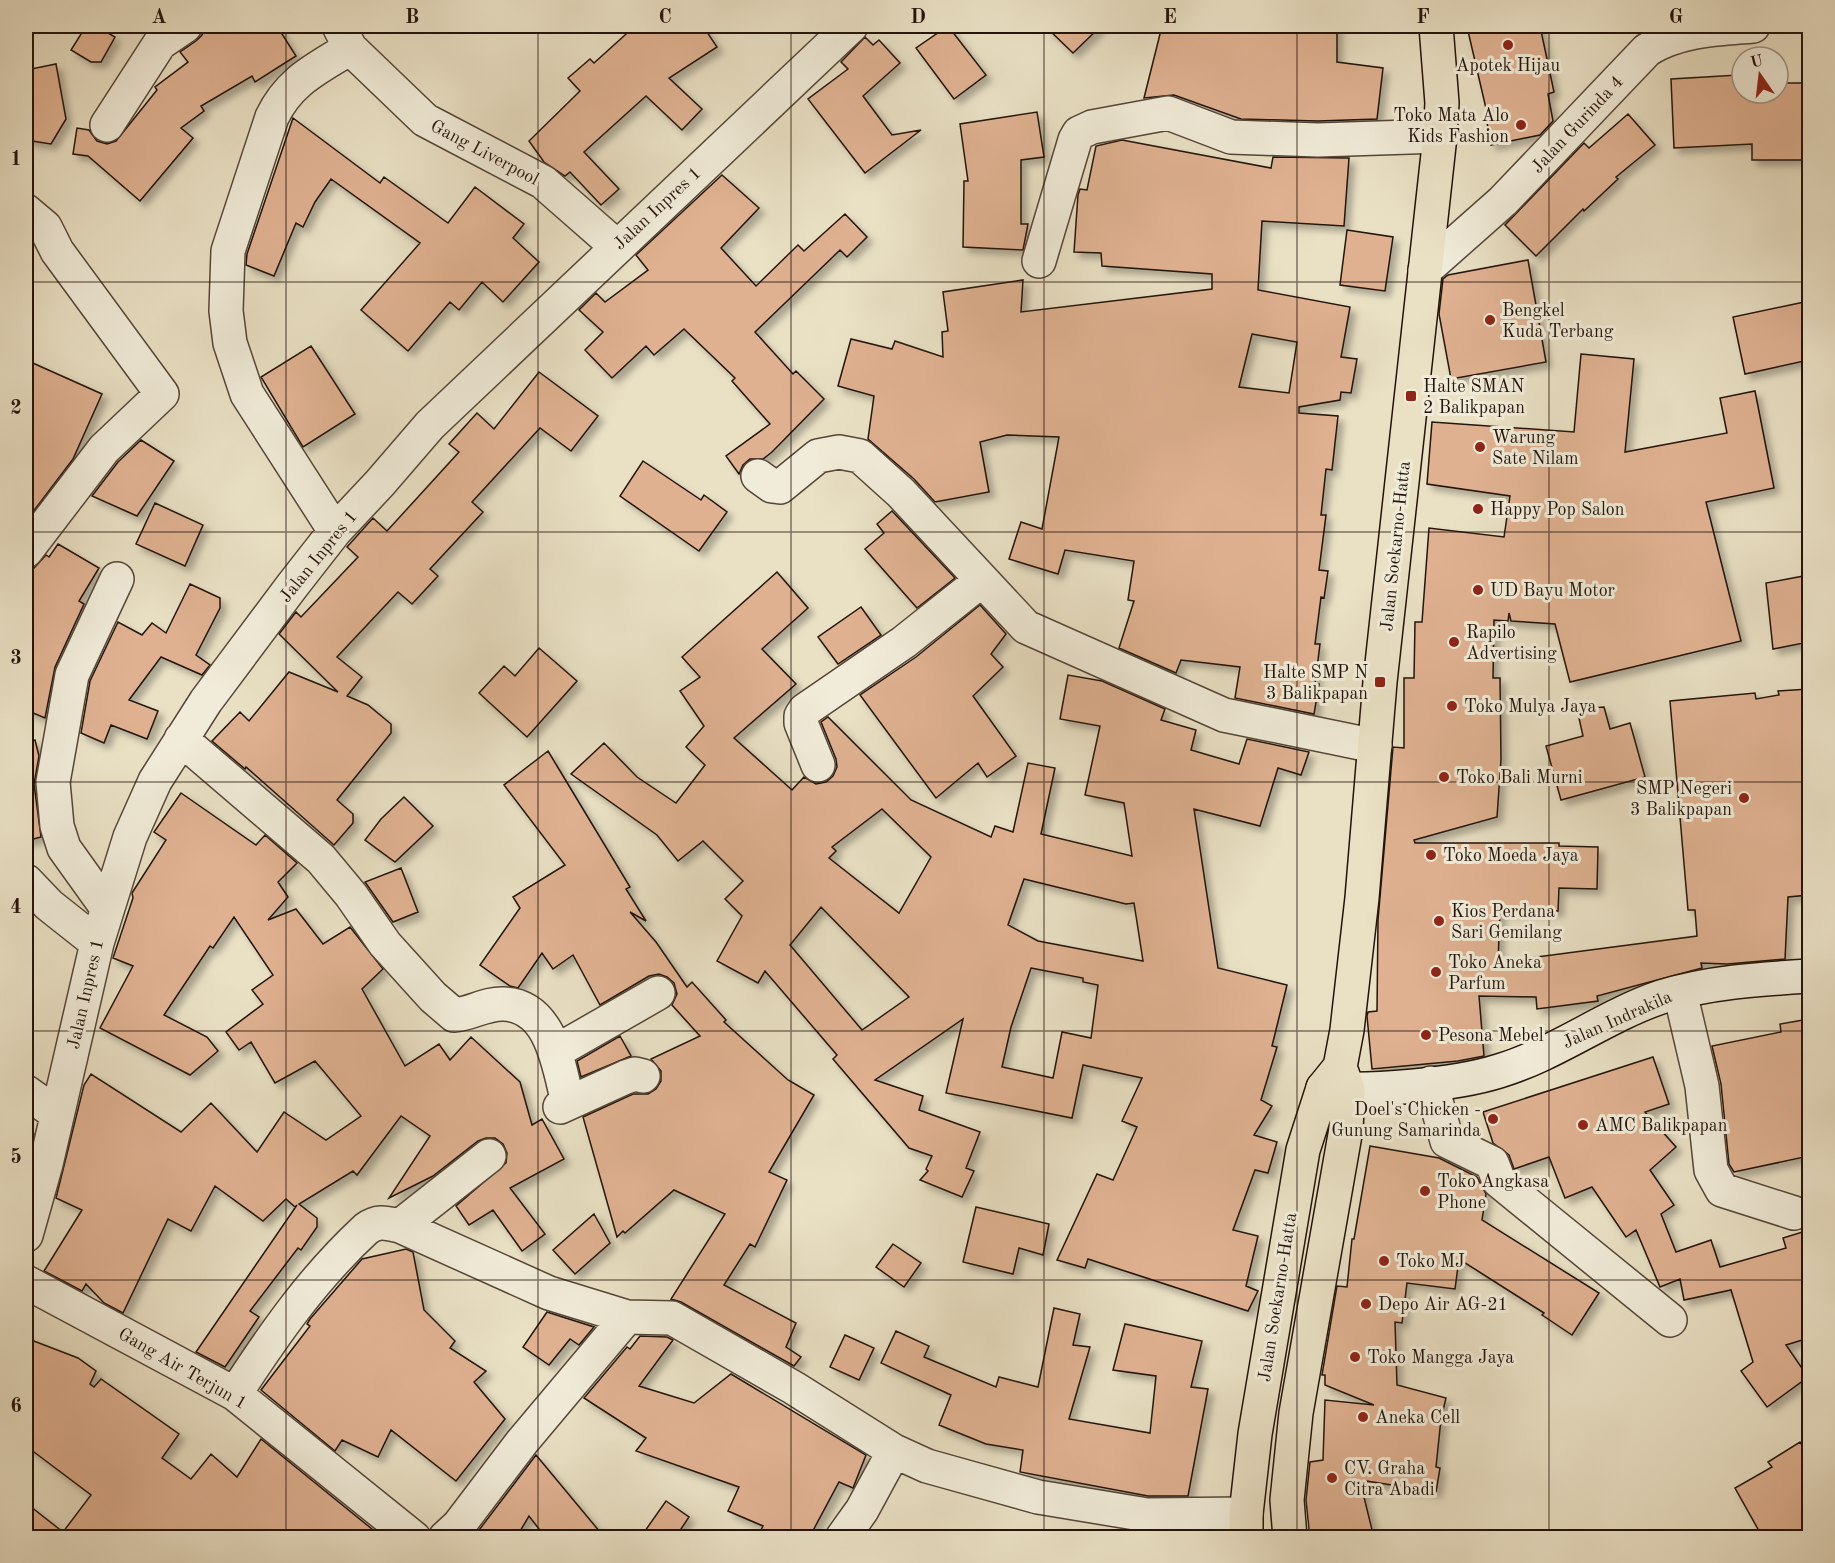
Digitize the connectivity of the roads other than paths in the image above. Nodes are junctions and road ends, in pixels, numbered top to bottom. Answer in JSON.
{"nodes":[{"id":1,"x":185,"y":26,"type":"edge"},
{"id":2,"x":851,"y":26,"type":"edge"},
{"id":3,"x":1436,"y":26,"type":"edge"},
{"id":4,"x":1753,"y":26,"type":"edge"},
{"id":5,"x":344,"y":37,"type":"edge"},
{"id":6,"x":107,"y":125,"type":"dead end"},
{"id":7,"x":1440,"y":136,"type":"junction"},
{"id":8,"x":32,"y":228,"type":"edge"},
{"id":9,"x":616,"y":246,"type":"junction"},
{"id":10,"x":1040,"y":261,"type":"dead end"},
{"id":11,"x":1425,"y":270,"type":"junction"},
{"id":12,"x":758,"y":476,"type":"dead end"},
{"id":13,"x":335,"y":531,"type":"junction"},
{"id":14,"x":26,"y":551,"type":"edge"},
{"id":15,"x":117,"y":579,"type":"dead end"},
{"id":16,"x":982,"y":580,"type":"junction"},
{"id":17,"x":180,"y":739,"type":"junction"},
{"id":18,"x":1375,"y":746,"type":"junction"},
{"id":19,"x":818,"y":765,"type":"dead end"},
{"id":20,"x":26,"y":881,"type":"edge"},
{"id":21,"x":107,"y":908,"type":"junction"},
{"id":22,"x":97,"y":943,"type":"junction"},
{"id":23,"x":1809,"y":976,"type":"edge"},
{"id":24,"x":1680,"y":992,"type":"junction"},
{"id":25,"x":658,"y":993,"type":"dead end"},
{"id":26,"x":555,"y":1052,"type":"junction"},
{"id":27,"x":643,"y":1076,"type":"dead end"},
{"id":28,"x":1337,"y":1081,"type":"junction"},
{"id":29,"x":1431,"y":1083,"type":"junction"},
{"id":30,"x":26,"y":1092,"type":"edge"},
{"id":31,"x":57,"y":1114,"type":"junction"},
{"id":32,"x":489,"y":1156,"type":"dead end"},
{"id":33,"x":1794,"y":1214,"type":"dead end"},
{"id":34,"x":400,"y":1226,"type":"junction"},
{"id":35,"x":26,"y":1235,"type":"edge"},
{"id":36,"x":26,"y":1282,"type":"edge"},
{"id":37,"x":627,"y":1317,"type":"junction"},
{"id":38,"x":1670,"y":1320,"type":"dead end"},
{"id":39,"x":235,"y":1394,"type":"junction"},
{"id":40,"x":894,"y":1451,"type":"junction"},
{"id":41,"x":1246,"y":1526,"type":"edge"},
{"id":42,"x":414,"y":1538,"type":"edge"},
{"id":43,"x":445,"y":1538,"type":"edge"},
{"id":44,"x":842,"y":1538,"type":"edge"},
{"id":45,"x":1290,"y":1538,"type":"edge"}],
"edges":[{"from":1,"to":6,"type":"street"},
{"from":2,"to":9,"type":"street","name":"Jalan Inpres 1"},
{"from":3,"to":7,"type":"highway","name":"Jalan Soekarno-Hatta"},
{"from":4,"to":11,"type":"street","name":"Jalan Gurinda 4"},
{"from":5,"to":9,"type":"street","name":"Gang Liverpool"},
{"from":5,"to":13,"type":"street"},
{"from":7,"to":10,"type":"street"},
{"from":7,"to":11,"type":"highway","name":"Jalan Soekarno-Hatta"},
{"from":8,"to":14,"type":"street"},
{"from":9,"to":13,"type":"street","name":"Jalan Inpres 1"},
{"from":11,"to":18,"type":"highway","name":"Jalan Soekarno-Hatta"},
{"from":12,"to":16,"type":"street"},
{"from":13,"to":17,"type":"street","name":"Jalan Inpres 1"},
{"from":15,"to":21,"type":"street"},
{"from":16,"to":18,"type":"street"},
{"from":16,"to":19,"type":"street"},
{"from":17,"to":21,"type":"street","name":"Jalan Inpres 1"},
{"from":17,"to":26,"type":"street"},
{"from":18,"to":28,"type":"highway","name":"Jalan Soekarno-Hatta"},
{"from":20,"to":22,"type":"street"},
{"from":21,"to":22,"type":"street","name":"Jalan Inpres 1"},
{"from":22,"to":31,"type":"street","name":"Jalan Inpres 1"},
{"from":23,"to":24,"type":"street","name":"Jalan Indrakila"},
{"from":24,"to":29,"type":"street","name":"Jalan Indrakila"},
{"from":24,"to":33,"type":"street"},
{"from":25,"to":26,"type":"street"},
{"from":26,"to":27,"type":"street"},
{"from":28,"to":29,"type":"street","name":"Jalan Indrakila"},
{"from":28,"to":41,"type":"highway","name":"Jalan Soekarno-Hatta"},
{"from":28,"to":45,"type":"highway","name":"Jalan Soekarno-Hatta"},
{"from":29,"to":38,"type":"street"},
{"from":30,"to":31,"type":"street"},
{"from":31,"to":35,"type":"street","name":"Jalan Inpres 1"},
{"from":32,"to":34,"type":"street"},
{"from":34,"to":37,"type":"street"},
{"from":34,"to":39,"type":"street"},
{"from":36,"to":39,"type":"street","name":"Gang Air Terjun 1"},
{"from":37,"to":40,"type":"street"},
{"from":37,"to":43,"type":"street"},
{"from":39,"to":42,"type":"street","name":"Gang Air Terjun 1"},
{"from":40,"to":41,"type":"street"},
{"from":40,"to":44,"type":"street"}]}
